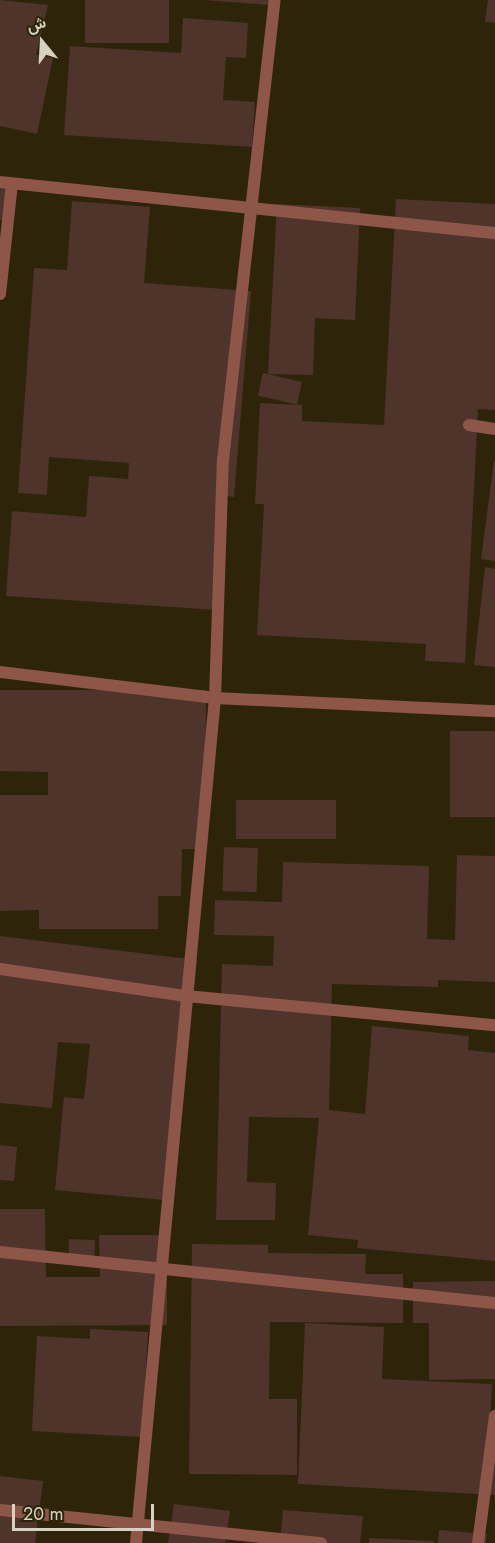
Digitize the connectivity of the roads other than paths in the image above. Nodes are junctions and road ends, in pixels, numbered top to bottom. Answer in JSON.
{"nodes":[{"id":1,"x":275,"y":0,"type":"edge"},
{"id":2,"x":6,"y":183,"type":"edge"},
{"id":3,"x":250,"y":207,"type":"junction"},
{"id":4,"x":495,"y":233,"type":"edge"},
{"id":5,"x":0,"y":294,"type":"edge"},
{"id":6,"x":469,"y":425,"type":"dead end"},
{"id":7,"x":495,"y":429,"type":"edge"},
{"id":8,"x":0,"y":672,"type":"edge"},
{"id":9,"x":215,"y":698,"type":"junction"},
{"id":10,"x":495,"y":711,"type":"edge"},
{"id":11,"x":0,"y":969,"type":"edge"},
{"id":12,"x":186,"y":996,"type":"junction"},
{"id":13,"x":495,"y":1025,"type":"edge"},
{"id":14,"x":0,"y":1252,"type":"edge"},
{"id":15,"x":163,"y":1268,"type":"junction"},
{"id":16,"x":495,"y":1303,"type":"edge"},
{"id":17,"x":495,"y":1416,"type":"edge"},
{"id":18,"x":0,"y":1510,"type":"edge"},
{"id":19,"x":139,"y":1523,"type":"junction"},
{"id":20,"x":136,"y":1543,"type":"edge"},
{"id":21,"x":321,"y":1543,"type":"edge"},
{"id":22,"x":478,"y":1543,"type":"edge"}],
"edges":[{"from":1,"to":3,"type":"street"},
{"from":2,"to":3,"type":"street"},
{"from":2,"to":5,"type":"street"},
{"from":3,"to":4,"type":"street"},
{"from":3,"to":9,"type":"street"},
{"from":6,"to":7,"type":"street"},
{"from":8,"to":9,"type":"street"},
{"from":9,"to":10,"type":"street"},
{"from":9,"to":12,"type":"street"},
{"from":11,"to":12,"type":"street"},
{"from":12,"to":13,"type":"street"},
{"from":12,"to":15,"type":"street"},
{"from":14,"to":15,"type":"street"},
{"from":15,"to":16,"type":"street"},
{"from":15,"to":19,"type":"street"},
{"from":17,"to":22,"type":"street"},
{"from":18,"to":19,"type":"street"},
{"from":19,"to":20,"type":"street"},
{"from":19,"to":21,"type":"street"}]}
